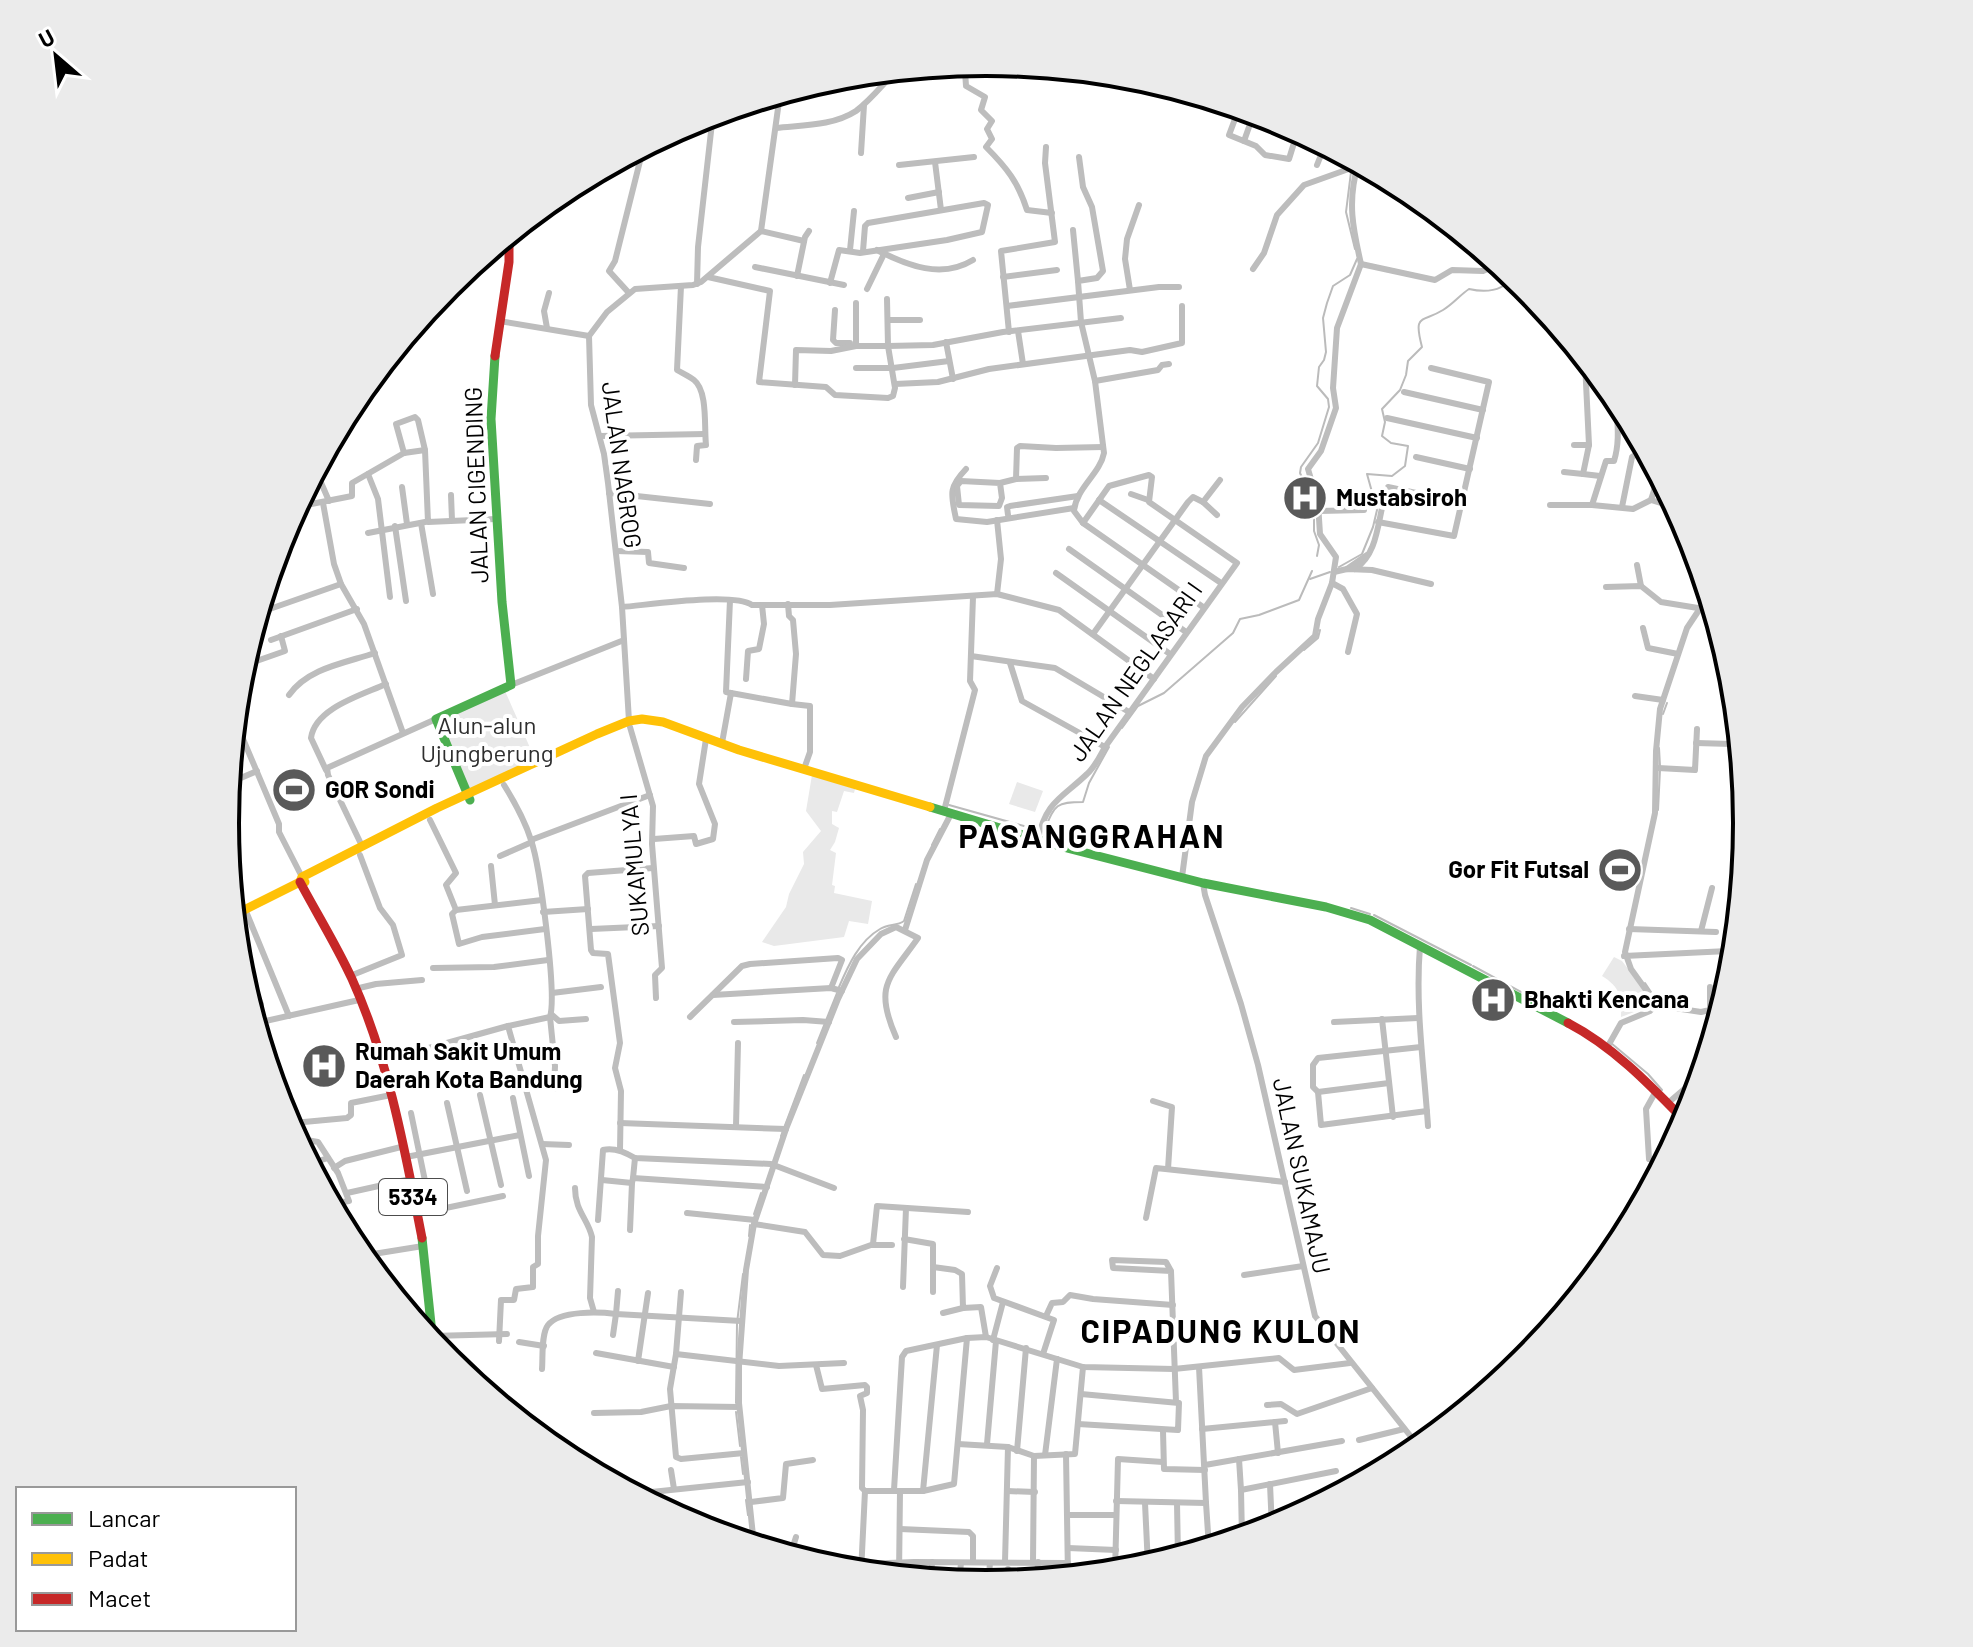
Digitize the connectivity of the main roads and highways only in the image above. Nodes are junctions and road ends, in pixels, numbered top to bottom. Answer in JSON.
{"nodes":[{"id":1,"x":507,"y":250,"type":"edge"},
{"id":2,"x":629,"y":724,"type":"junction"},
{"id":3,"x":468,"y":797,"type":"junction"},
{"id":4,"x":361,"y":850,"type":"junction"},
{"id":5,"x":301,"y":879,"type":"junction"},
{"id":6,"x":244,"y":910,"type":"edge"},
{"id":7,"x":1677,"y":1110,"type":"edge"},
{"id":8,"x":430,"y":1323,"type":"edge"}],
"edges":[{"from":1,"to":3,"type":"main road","name":"JALAN CIGENDING"},
{"from":2,"to":3,"type":"main road"},
{"from":2,"to":3,"type":"main road"},
{"from":2,"to":7,"type":"main road"},
{"from":3,"to":4,"type":"main road"},
{"from":3,"to":4,"type":"main road"},
{"from":4,"to":5,"type":"main road"},
{"from":5,"to":6,"type":"main road"},
{"from":5,"to":8,"type":"main road","number":"5334"}]}
